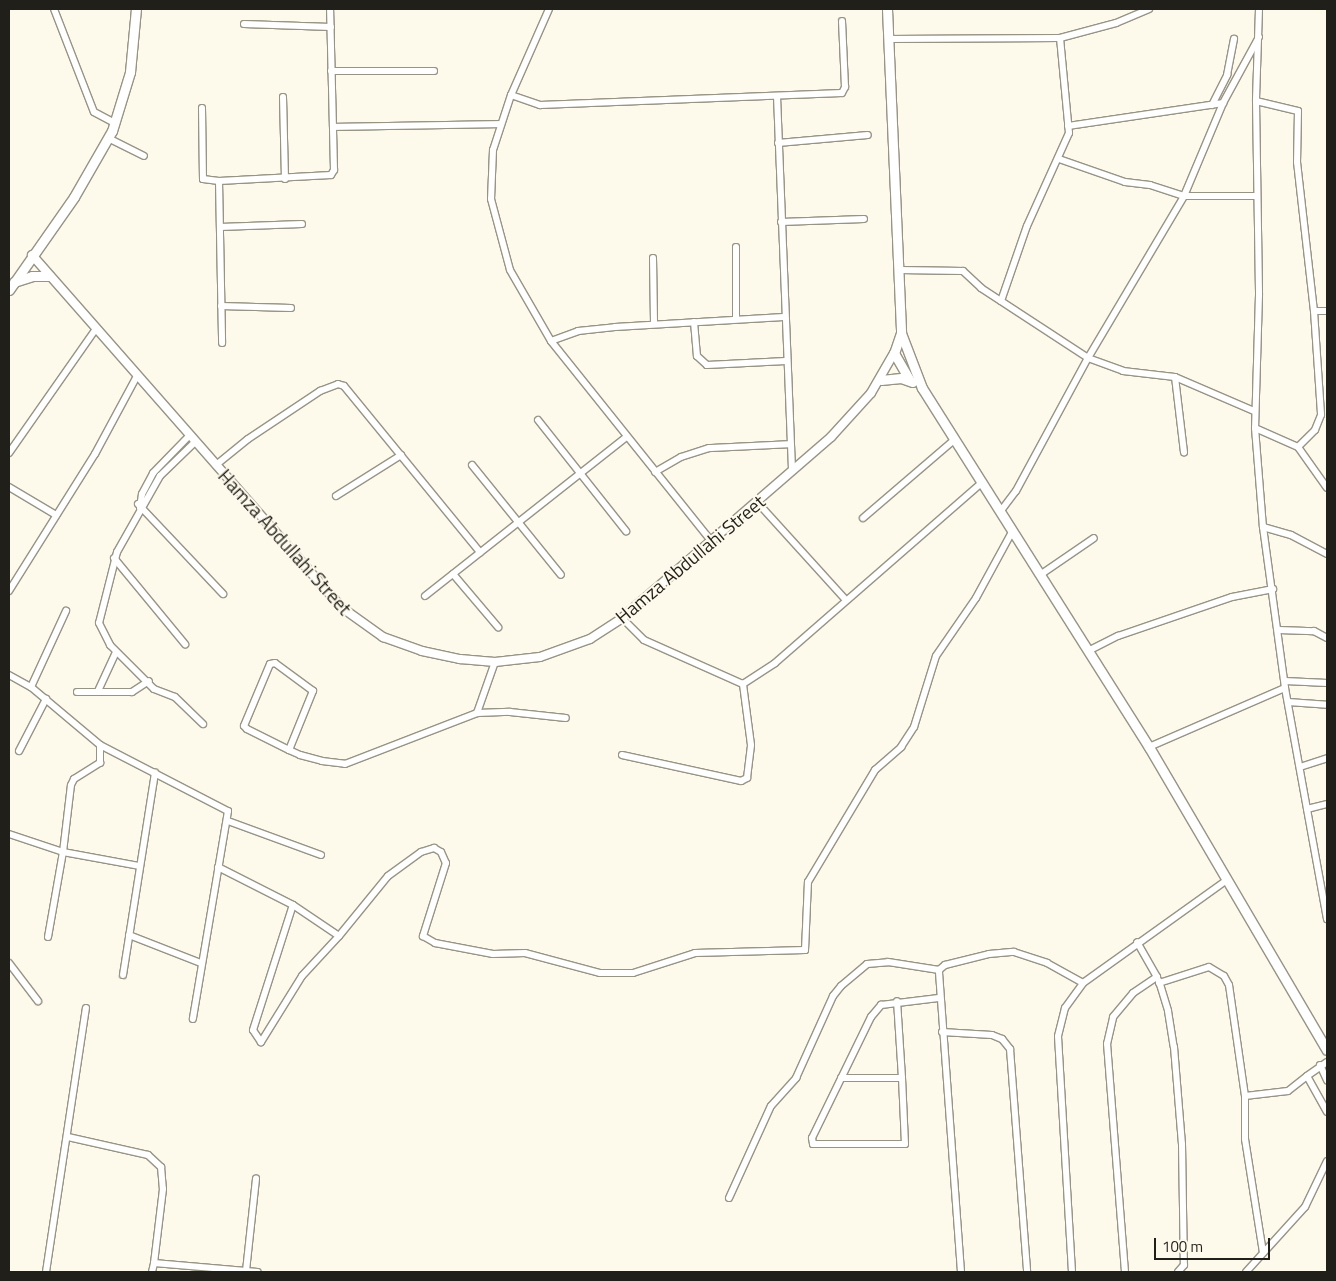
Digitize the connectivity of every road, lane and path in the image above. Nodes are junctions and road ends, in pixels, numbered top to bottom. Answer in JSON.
{"nodes":[{"id":1,"x":54,"y":9,"type":"edge"},
{"id":2,"x":136,"y":9,"type":"edge"},
{"id":3,"x":330,"y":9,"type":"edge"},
{"id":4,"x":549,"y":9,"type":"edge"},
{"id":5,"x":888,"y":9,"type":"edge"},
{"id":6,"x":1149,"y":9,"type":"edge"},
{"id":7,"x":1259,"y":9,"type":"edge"},
{"id":8,"x":842,"y":21,"type":"dead end"},
{"id":9,"x":244,"y":24,"type":"dead end"},
{"id":10,"x":331,"y":27,"type":"junction"},
{"id":11,"x":1260,"y":34,"type":"junction"},
{"id":12,"x":1060,"y":38,"type":"junction"},
{"id":13,"x":889,"y":39,"type":"junction"},
{"id":14,"x":1234,"y":39,"type":"dead end"},
{"id":15,"x":332,"y":71,"type":"junction"},
{"id":16,"x":434,"y":71,"type":"dead end"},
{"id":17,"x":510,"y":95,"type":"junction"},
{"id":18,"x":777,"y":96,"type":"junction"},
{"id":19,"x":283,"y":97,"type":"dead end"},
{"id":20,"x":1256,"y":101,"type":"junction"},
{"id":21,"x":1223,"y":103,"type":"junction"},
{"id":22,"x":1212,"y":105,"type":"junction"},
{"id":23,"x":202,"y":108,"type":"dead end"},
{"id":24,"x":115,"y":123,"type":"junction"},
{"id":25,"x":501,"y":124,"type":"junction"},
{"id":26,"x":1068,"y":126,"type":"junction"},
{"id":27,"x":333,"y":127,"type":"junction"},
{"id":28,"x":868,"y":135,"type":"dead end"},
{"id":29,"x":108,"y":138,"type":"junction"},
{"id":30,"x":778,"y":143,"type":"junction"},
{"id":31,"x":144,"y":156,"type":"dead end"},
{"id":32,"x":1059,"y":159,"type":"junction"},
{"id":33,"x":285,"y":178,"type":"junction"},
{"id":34,"x":219,"y":181,"type":"junction"},
{"id":35,"x":1184,"y":196,"type":"junction"},
{"id":36,"x":1256,"y":196,"type":"junction"},
{"id":37,"x":864,"y":219,"type":"dead end"},
{"id":38,"x":781,"y":222,"type":"junction"},
{"id":39,"x":302,"y":224,"type":"dead end"},
{"id":40,"x":220,"y":227,"type":"junction"},
{"id":41,"x":736,"y":247,"type":"dead end"},
{"id":42,"x":32,"y":255,"type":"junction"},
{"id":43,"x":653,"y":258,"type":"dead end"},
{"id":44,"x":900,"y":270,"type":"junction"},
{"id":45,"x":49,"y":276,"type":"junction"},
{"id":46,"x":11,"y":286,"type":"edge"},
{"id":47,"x":1001,"y":301,"type":"junction"},
{"id":48,"x":221,"y":306,"type":"junction"},
{"id":49,"x":291,"y":308,"type":"dead end"},
{"id":50,"x":1327,"y":311,"type":"edge"},
{"id":51,"x":1314,"y":312,"type":"junction"},
{"id":52,"x":784,"y":317,"type":"junction"},
{"id":53,"x":736,"y":319,"type":"junction"},
{"id":54,"x":694,"y":322,"type":"junction"},
{"id":55,"x":654,"y":324,"type":"junction"},
{"id":56,"x":96,"y":330,"type":"junction"},
{"id":57,"x":901,"y":333,"type":"junction"},
{"id":58,"x":551,"y":341,"type":"junction"},
{"id":59,"x":222,"y":342,"type":"dead end"},
{"id":60,"x":894,"y":353,"type":"junction"},
{"id":61,"x":909,"y":358,"type":"junction"},
{"id":62,"x":1088,"y":358,"type":"junction"},
{"id":63,"x":786,"y":361,"type":"junction"},
{"id":64,"x":137,"y":376,"type":"junction"},
{"id":65,"x":1175,"y":377,"type":"junction"},
{"id":66,"x":880,"y":380,"type":"junction"},
{"id":67,"x":910,"y":381,"type":"junction"},
{"id":68,"x":922,"y":388,"type":"junction"},
{"id":69,"x":1254,"y":411,"type":"junction"},
{"id":70,"x":538,"y":420,"type":"dead end"},
{"id":71,"x":1254,"y":428,"type":"junction"},
{"id":72,"x":190,"y":435,"type":"junction"},
{"id":73,"x":626,"y":437,"type":"junction"},
{"id":74,"x":954,"y":440,"type":"junction"},
{"id":75,"x":195,"y":442,"type":"junction"},
{"id":76,"x":790,"y":444,"type":"junction"},
{"id":77,"x":1298,"y":447,"type":"junction"},
{"id":78,"x":1184,"y":452,"type":"dead end"},
{"id":79,"x":9,"y":453,"type":"edge"},
{"id":80,"x":400,"y":455,"type":"junction"},
{"id":81,"x":216,"y":465,"type":"junction"},
{"id":82,"x":472,"y":465,"type":"dead end"},
{"id":83,"x":792,"y":470,"type":"junction"},
{"id":84,"x":655,"y":472,"type":"junction"},
{"id":85,"x":580,"y":473,"type":"junction"},
{"id":86,"x":981,"y":484,"type":"junction"},
{"id":87,"x":9,"y":487,"type":"edge"},
{"id":88,"x":1327,"y":488,"type":"edge"},
{"id":89,"x":336,"y":496,"type":"dead end"},
{"id":90,"x":757,"y":502,"type":"junction"},
{"id":91,"x":141,"y":509,"type":"junction"},
{"id":92,"x":1000,"y":512,"type":"junction"},
{"id":93,"x":56,"y":515,"type":"junction"},
{"id":94,"x":863,"y":518,"type":"dead end"},
{"id":95,"x":517,"y":523,"type":"junction"},
{"id":96,"x":1263,"y":528,"type":"junction"},
{"id":97,"x":626,"y":531,"type":"dead end"},
{"id":98,"x":1012,"y":532,"type":"junction"},
{"id":99,"x":1094,"y":538,"type":"dead end"},
{"id":100,"x":712,"y":542,"type":"junction"},
{"id":101,"x":480,"y":552,"type":"junction"},
{"id":102,"x":1327,"y":554,"type":"edge"},
{"id":103,"x":114,"y":558,"type":"junction"},
{"id":104,"x":453,"y":574,"type":"junction"},
{"id":105,"x":561,"y":575,"type":"dead end"},
{"id":106,"x":1040,"y":575,"type":"junction"},
{"id":107,"x":1273,"y":589,"type":"junction"},
{"id":108,"x":9,"y":590,"type":"edge"},
{"id":109,"x":222,"y":594,"type":"dead end"},
{"id":110,"x":425,"y":596,"type":"dead end"},
{"id":111,"x":846,"y":600,"type":"junction"},
{"id":112,"x":66,"y":611,"type":"dead end"},
{"id":113,"x":622,"y":618,"type":"junction"},
{"id":114,"x":498,"y":627,"type":"dead end"},
{"id":115,"x":1279,"y":630,"type":"junction"},
{"id":116,"x":1327,"y":638,"type":"edge"},
{"id":117,"x":185,"y":644,"type":"dead end"},
{"id":118,"x":1088,"y":650,"type":"junction"},
{"id":119,"x":116,"y":652,"type":"junction"},
{"id":120,"x":495,"y":662,"type":"junction"},
{"id":121,"x":9,"y":675,"type":"edge"},
{"id":122,"x":149,"y":681,"type":"junction"},
{"id":123,"x":742,"y":684,"type":"junction"},
{"id":124,"x":1285,"y":684,"type":"junction"},
{"id":125,"x":1327,"y":684,"type":"edge"},
{"id":126,"x":31,"y":687,"type":"junction"},
{"id":127,"x":98,"y":691,"type":"junction"},
{"id":128,"x":77,"y":692,"type":"dead end"},
{"id":129,"x":46,"y":699,"type":"junction"},
{"id":130,"x":1288,"y":702,"type":"junction"},
{"id":131,"x":1327,"y":705,"type":"edge"},
{"id":132,"x":477,"y":713,"type":"junction"},
{"id":133,"x":566,"y":718,"type":"dead end"},
{"id":134,"x":203,"y":724,"type":"dead end"},
{"id":135,"x":100,"y":745,"type":"junction"},
{"id":136,"x":1149,"y":747,"type":"junction"},
{"id":137,"x":289,"y":750,"type":"junction"},
{"id":138,"x":20,"y":751,"type":"dead end"},
{"id":139,"x":622,"y":756,"type":"dead end"},
{"id":140,"x":1327,"y":758,"type":"edge"},
{"id":141,"x":1300,"y":767,"type":"junction"},
{"id":142,"x":155,"y":773,"type":"junction"},
{"id":143,"x":1327,"y":804,"type":"edge"},
{"id":144,"x":1307,"y":809,"type":"junction"},
{"id":145,"x":228,"y":821,"type":"junction"},
{"id":146,"x":9,"y":834,"type":"edge"},
{"id":147,"x":63,"y":852,"type":"junction"},
{"id":148,"x":321,"y":855,"type":"dead end"},
{"id":149,"x":139,"y":866,"type":"junction"},
{"id":150,"x":218,"y":867,"type":"junction"},
{"id":151,"x":1228,"y":879,"type":"junction"},
{"id":152,"x":1324,"y":882,"type":"edge"},
{"id":153,"x":293,"y":905,"type":"junction"},
{"id":154,"x":1327,"y":919,"type":"edge"},
{"id":155,"x":129,"y":935,"type":"junction"},
{"id":156,"x":339,"y":936,"type":"junction"},
{"id":157,"x":48,"y":937,"type":"dead end"},
{"id":158,"x":1137,"y":942,"type":"junction"},
{"id":159,"x":9,"y":963,"type":"edge"},
{"id":160,"x":201,"y":963,"type":"junction"},
{"id":161,"x":939,"y":970,"type":"junction"},
{"id":162,"x":123,"y":975,"type":"dead end"},
{"id":163,"x":1158,"y":980,"type":"junction"},
{"id":164,"x":1083,"y":983,"type":"junction"},
{"id":165,"x":939,"y":998,"type":"junction"},
{"id":166,"x":38,"y":1001,"type":"dead end"},
{"id":167,"x":897,"y":1001,"type":"junction"},
{"id":168,"x":86,"y":1008,"type":"dead end"},
{"id":169,"x":194,"y":1019,"type":"dead end"},
{"id":170,"x":942,"y":1032,"type":"junction"},
{"id":171,"x":1326,"y":1042,"type":"edge"},
{"id":172,"x":1327,"y":1062,"type":"edge"},
{"id":173,"x":1320,"y":1066,"type":"junction"},
{"id":174,"x":1307,"y":1076,"type":"junction"},
{"id":175,"x":841,"y":1078,"type":"junction"},
{"id":176,"x":902,"y":1078,"type":"junction"},
{"id":177,"x":1327,"y":1080,"type":"edge"},
{"id":178,"x":1245,"y":1096,"type":"junction"},
{"id":179,"x":1327,"y":1112,"type":"edge"},
{"id":180,"x":68,"y":1136,"type":"junction"},
{"id":181,"x":1327,"y":1161,"type":"edge"},
{"id":182,"x":256,"y":1179,"type":"dead end"},
{"id":183,"x":729,"y":1198,"type":"dead end"},
{"id":184,"x":1264,"y":1253,"type":"junction"},
{"id":185,"x":154,"y":1263,"type":"junction"},
{"id":186,"x":246,"y":1271,"type":"edge"},
{"id":187,"x":46,"y":1272,"type":"edge"},
{"id":188,"x":152,"y":1272,"type":"edge"},
{"id":189,"x":258,"y":1272,"type":"edge"},
{"id":190,"x":961,"y":1272,"type":"edge"},
{"id":191,"x":1027,"y":1272,"type":"edge"},
{"id":192,"x":1072,"y":1272,"type":"edge"},
{"id":193,"x":1125,"y":1272,"type":"edge"},
{"id":194,"x":1178,"y":1272,"type":"edge"},
{"id":195,"x":1246,"y":1272,"type":"edge"}],
"edges":[{"from":1,"to":24,"type":"street"},
{"from":2,"to":24,"type":"main road"},
{"from":3,"to":10,"type":"street"},
{"from":4,"to":17,"type":"street"},
{"from":5,"to":13,"type":"main road"},
{"from":6,"to":12,"type":"street"},
{"from":7,"to":11,"type":"street"},
{"from":8,"to":18,"type":"street"},
{"from":9,"to":10,"type":"street"},
{"from":10,"to":15,"type":"street"},
{"from":11,"to":20,"type":"street"},
{"from":11,"to":21,"type":"street"},
{"from":12,"to":13,"type":"street"},
{"from":12,"to":26,"type":"street"},
{"from":13,"to":44,"type":"main road"},
{"from":14,"to":22,"type":"street"},
{"from":15,"to":16,"type":"street"},
{"from":15,"to":27,"type":"street"},
{"from":17,"to":18,"type":"street"},
{"from":17,"to":25,"type":"street"},
{"from":18,"to":30,"type":"street"},
{"from":19,"to":33,"type":"street"},
{"from":20,"to":36,"type":"street"},
{"from":20,"to":51,"type":"street"},
{"from":21,"to":22,"type":"street"},
{"from":21,"to":35,"type":"street"},
{"from":22,"to":26,"type":"street"},
{"from":23,"to":34,"type":"street"},
{"from":24,"to":29,"type":"main road"},
{"from":25,"to":27,"type":"street"},
{"from":25,"to":58,"type":"street"},
{"from":26,"to":32,"type":"street"},
{"from":27,"to":33,"type":"street"},
{"from":28,"to":30,"type":"street"},
{"from":29,"to":31,"type":"street"},
{"from":29,"to":42,"type":"main road"},
{"from":30,"to":38,"type":"street"},
{"from":32,"to":35,"type":"street"},
{"from":32,"to":47,"type":"street"},
{"from":33,"to":34,"type":"street"},
{"from":34,"to":40,"type":"street"},
{"from":35,"to":36,"type":"street"},
{"from":35,"to":62,"type":"street"},
{"from":36,"to":69,"type":"street"},
{"from":37,"to":38,"type":"street"},
{"from":38,"to":52,"type":"street"},
{"from":39,"to":40,"type":"street"},
{"from":40,"to":48,"type":"street"},
{"from":41,"to":53,"type":"street"},
{"from":42,"to":45,"type":"street","name":"Hamza Abdullahi Street"},
{"from":42,"to":46,"type":"main road"},
{"from":43,"to":55,"type":"street"},
{"from":44,"to":47,"type":"street"},
{"from":44,"to":57,"type":"main road"},
{"from":45,"to":46,"type":"main road"},
{"from":45,"to":56,"type":"street","name":"Hamza Abdullahi Street"},
{"from":47,"to":62,"type":"street"},
{"from":48,"to":49,"type":"street"},
{"from":48,"to":59,"type":"street"},
{"from":50,"to":51,"type":"street"},
{"from":51,"to":77,"type":"street"},
{"from":52,"to":53,"type":"street"},
{"from":52,"to":63,"type":"street"},
{"from":53,"to":54,"type":"street"},
{"from":54,"to":55,"type":"street"},
{"from":54,"to":63,"type":"street"},
{"from":55,"to":58,"type":"street"},
{"from":56,"to":64,"type":"street","name":"Hamza Abdullahi Street"},
{"from":56,"to":79,"type":"street"},
{"from":57,"to":60,"type":"main road"},
{"from":57,"to":61,"type":"main road"},
{"from":58,"to":73,"type":"street"},
{"from":60,"to":61,"type":"main road"},
{"from":60,"to":66,"type":"street","name":"Hamza Abdullahi Street"},
{"from":60,"to":67,"type":"main road"},
{"from":61,"to":68,"type":"main road"},
{"from":62,"to":65,"type":"street"},
{"from":62,"to":92,"type":"street"},
{"from":63,"to":76,"type":"street"},
{"from":64,"to":72,"type":"street","name":"Hamza Abdullahi Street"},
{"from":64,"to":93,"type":"street"},
{"from":65,"to":69,"type":"street"},
{"from":65,"to":78,"type":"street"},
{"from":66,"to":67,"type":"main road"},
{"from":66,"to":83,"type":"street","name":"Hamza Abdullahi Street"},
{"from":67,"to":68,"type":"main road"},
{"from":68,"to":74,"type":"main road"},
{"from":69,"to":71,"type":"street"},
{"from":70,"to":85,"type":"street"},
{"from":71,"to":77,"type":"street"},
{"from":71,"to":96,"type":"street"},
{"from":72,"to":75,"type":"street","name":"Hamza Abdullahi Street"},
{"from":72,"to":91,"type":"street"},
{"from":73,"to":84,"type":"street"},
{"from":73,"to":85,"type":"street"},
{"from":74,"to":86,"type":"main road"},
{"from":74,"to":94,"type":"street"},
{"from":75,"to":81,"type":"street","name":"Hamza Abdullahi Street"},
{"from":75,"to":91,"type":"street"},
{"from":76,"to":83,"type":"street"},
{"from":76,"to":84,"type":"street"},
{"from":77,"to":88,"type":"street"},
{"from":80,"to":81,"type":"street"},
{"from":80,"to":89,"type":"street"},
{"from":80,"to":101,"type":"street"},
{"from":81,"to":120,"type":"street","name":"Hamza Abdullahi Street"},
{"from":82,"to":95,"type":"street"},
{"from":83,"to":90,"type":"street","name":"Hamza Abdullahi Street"},
{"from":84,"to":100,"type":"street"},
{"from":85,"to":95,"type":"street"},
{"from":85,"to":97,"type":"street"},
{"from":86,"to":92,"type":"main road"},
{"from":86,"to":111,"type":"street"},
{"from":87,"to":93,"type":"street"},
{"from":90,"to":100,"type":"street","name":"Hamza Abdullahi Street"},
{"from":90,"to":111,"type":"street"},
{"from":91,"to":103,"type":"street"},
{"from":91,"to":109,"type":"street"},
{"from":92,"to":98,"type":"main road"},
{"from":93,"to":108,"type":"street"},
{"from":95,"to":101,"type":"street"},
{"from":95,"to":105,"type":"street"},
{"from":96,"to":102,"type":"street"},
{"from":96,"to":107,"type":"street"},
{"from":98,"to":106,"type":"main road"},
{"from":98,"to":156,"type":"street"},
{"from":99,"to":106,"type":"street"},
{"from":100,"to":113,"type":"street","name":"Hamza Abdullahi Street"},
{"from":101,"to":104,"type":"street"},
{"from":103,"to":117,"type":"street"},
{"from":103,"to":119,"type":"street"},
{"from":104,"to":110,"type":"street"},
{"from":104,"to":114,"type":"street"},
{"from":106,"to":118,"type":"main road"},
{"from":107,"to":115,"type":"street"},
{"from":107,"to":118,"type":"street"},
{"from":111,"to":123,"type":"street"},
{"from":112,"to":126,"type":"street"},
{"from":113,"to":120,"type":"street","name":"Hamza Abdullahi Street"},
{"from":113,"to":123,"type":"street"},
{"from":115,"to":116,"type":"street"},
{"from":115,"to":124,"type":"street"},
{"from":118,"to":136,"type":"main road"},
{"from":119,"to":122,"type":"street"},
{"from":119,"to":127,"type":"street"},
{"from":120,"to":132,"type":"street"},
{"from":121,"to":126,"type":"street"},
{"from":122,"to":127,"type":"street"},
{"from":122,"to":134,"type":"street"},
{"from":123,"to":139,"type":"street"},
{"from":124,"to":125,"type":"street"},
{"from":124,"to":130,"type":"street"},
{"from":124,"to":136,"type":"street"},
{"from":126,"to":129,"type":"street"},
{"from":127,"to":128,"type":"street"},
{"from":129,"to":135,"type":"street"},
{"from":129,"to":138,"type":"street"},
{"from":130,"to":131,"type":"street"},
{"from":130,"to":141,"type":"street"},
{"from":132,"to":133,"type":"street"},
{"from":132,"to":137,"type":"street"},
{"from":135,"to":142,"type":"street"},
{"from":135,"to":147,"type":"street"},
{"from":136,"to":151,"type":"main road"},
{"from":137,"to":137,"type":"street"},
{"from":140,"to":141,"type":"street"},
{"from":141,"to":144,"type":"street"},
{"from":142,"to":145,"type":"street"},
{"from":142,"to":149,"type":"street"},
{"from":143,"to":144,"type":"street"},
{"from":144,"to":152,"type":"street"},
{"from":145,"to":148,"type":"street"},
{"from":145,"to":150,"type":"street"},
{"from":146,"to":147,"type":"street"},
{"from":147,"to":149,"type":"street"},
{"from":147,"to":157,"type":"street"},
{"from":149,"to":155,"type":"street"},
{"from":150,"to":153,"type":"street"},
{"from":150,"to":160,"type":"street"},
{"from":151,"to":158,"type":"street"},
{"from":151,"to":171,"type":"main road"},
{"from":152,"to":154,"type":"street"},
{"from":153,"to":156,"type":"street"},
{"from":153,"to":156,"type":"street"},
{"from":155,"to":160,"type":"street"},
{"from":155,"to":162,"type":"street"},
{"from":158,"to":163,"type":"street"},
{"from":158,"to":164,"type":"street"},
{"from":159,"to":166,"type":"street"},
{"from":160,"to":169,"type":"street"},
{"from":161,"to":164,"type":"street"},
{"from":161,"to":165,"type":"street"},
{"from":161,"to":183,"type":"street"},
{"from":163,"to":178,"type":"street"},
{"from":163,"to":193,"type":"street"},
{"from":163,"to":194,"type":"street"},
{"from":164,"to":192,"type":"street"},
{"from":165,"to":167,"type":"street"},
{"from":165,"to":170,"type":"street"},
{"from":167,"to":175,"type":"street"},
{"from":167,"to":176,"type":"street"},
{"from":168,"to":180,"type":"street"},
{"from":170,"to":190,"type":"street"},
{"from":170,"to":191,"type":"street"},
{"from":172,"to":173,"type":"street"},
{"from":173,"to":174,"type":"street"},
{"from":173,"to":177,"type":"street"},
{"from":174,"to":178,"type":"street"},
{"from":174,"to":179,"type":"street"},
{"from":175,"to":176,"type":"street"},
{"from":175,"to":176,"type":"street"},
{"from":178,"to":184,"type":"street"},
{"from":180,"to":185,"type":"street"},
{"from":180,"to":187,"type":"street"},
{"from":181,"to":184,"type":"street"},
{"from":182,"to":186,"type":"street"},
{"from":184,"to":195,"type":"street"},
{"from":185,"to":186,"type":"street"},
{"from":185,"to":188,"type":"street"},
{"from":186,"to":189,"type":"street"}]}
